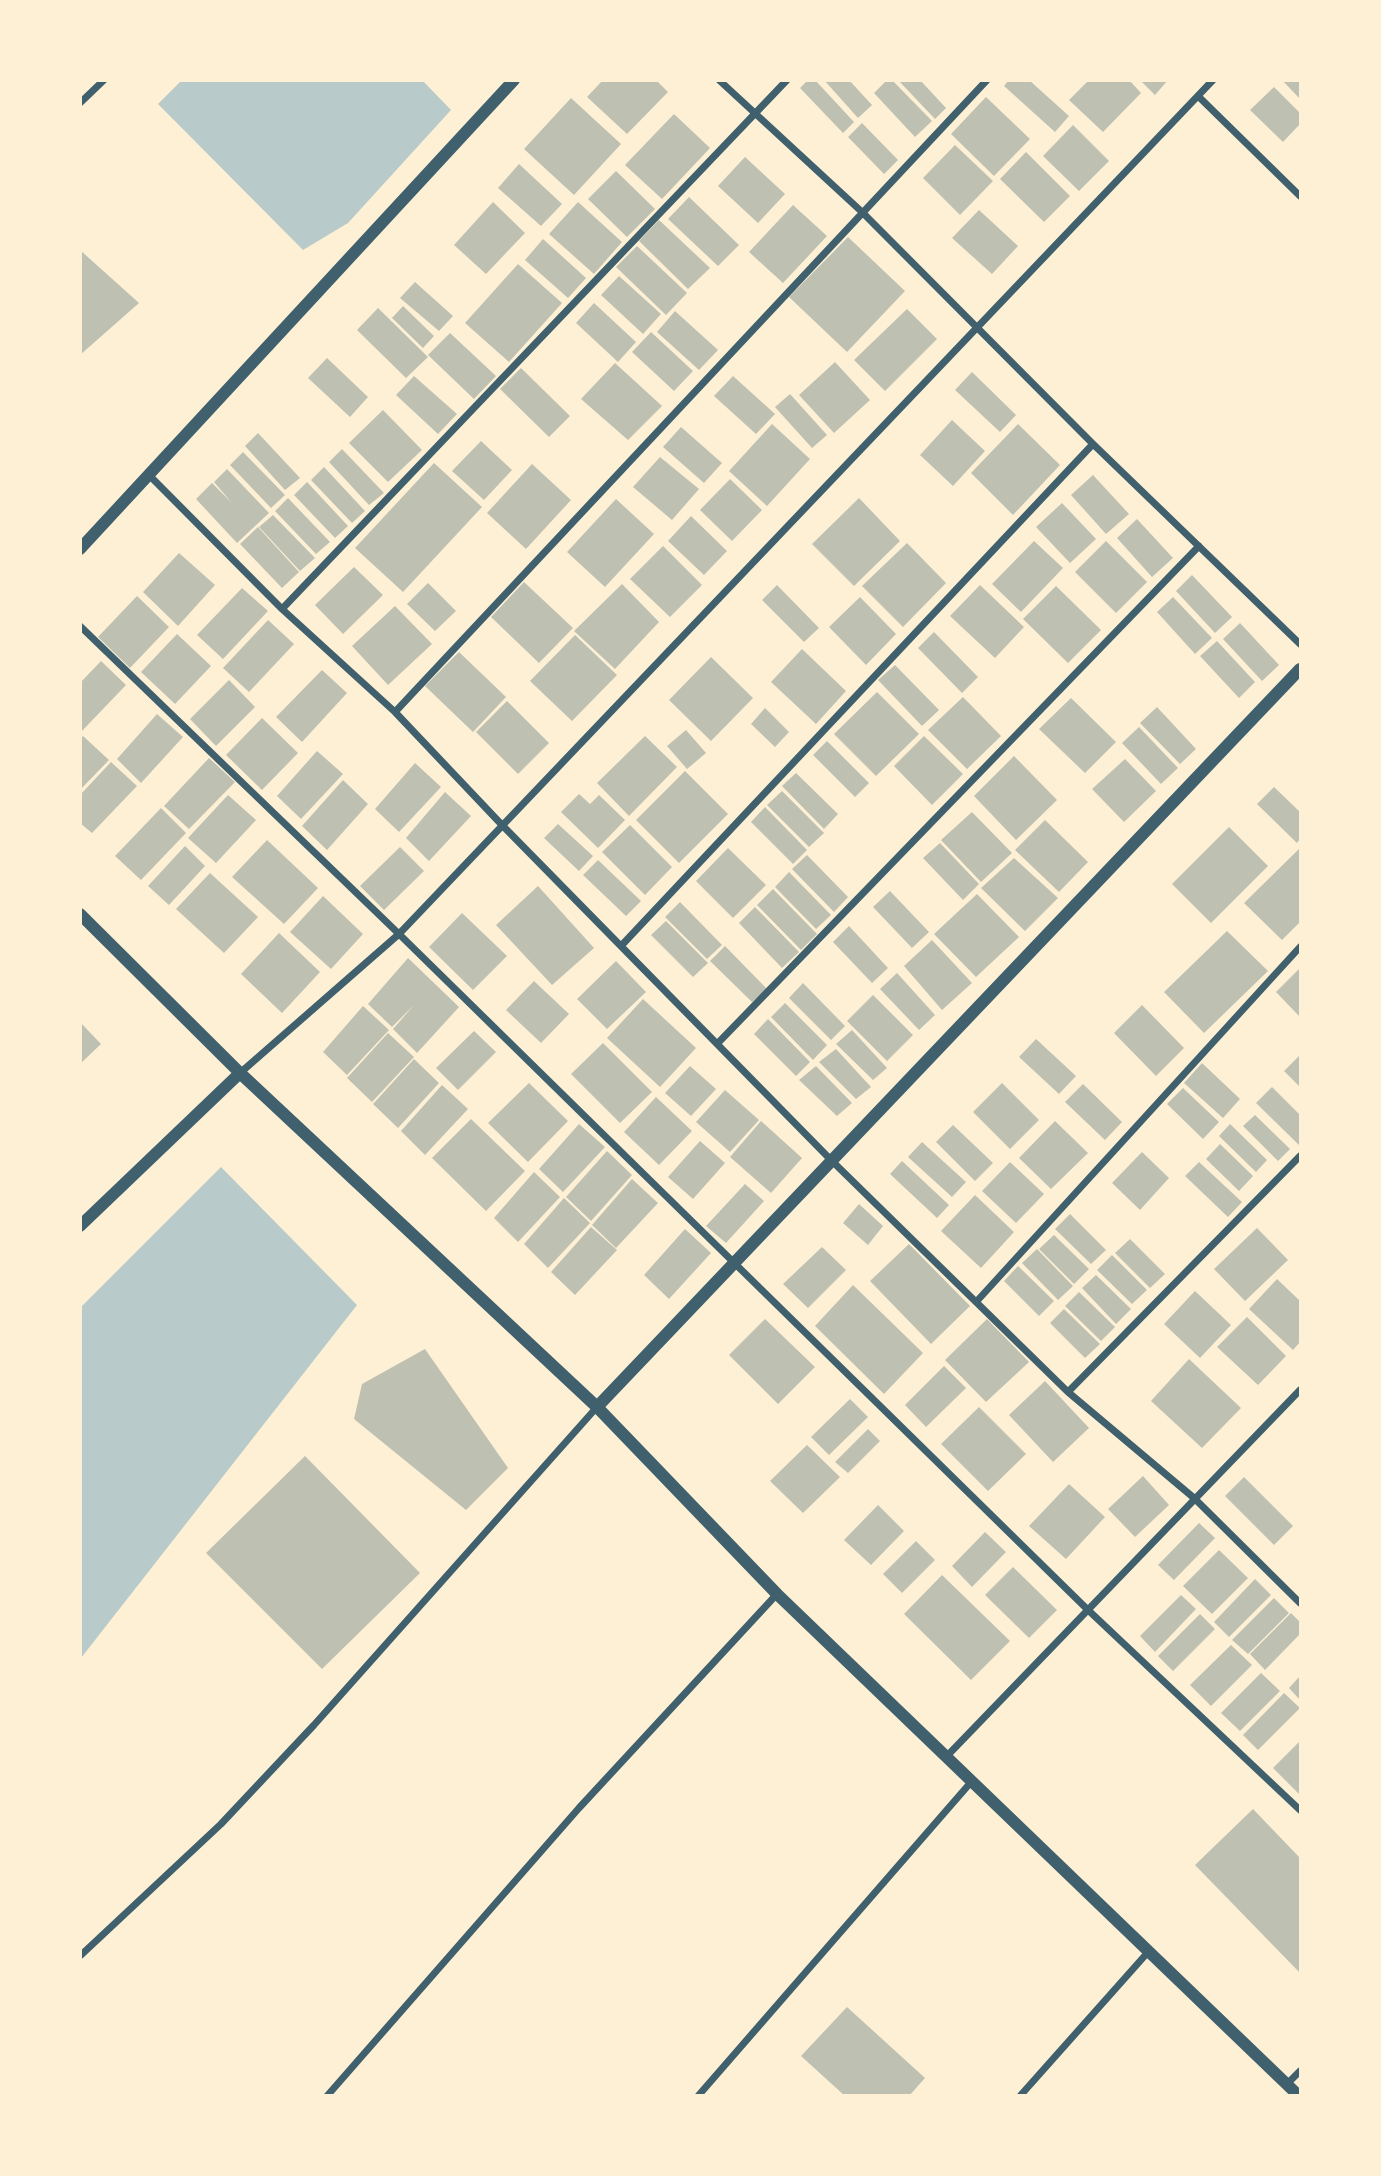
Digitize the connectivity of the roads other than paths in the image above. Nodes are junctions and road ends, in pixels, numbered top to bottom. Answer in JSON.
{"nodes":[{"id":1,"x":104,"y":80,"type":"edge"},
{"id":2,"x":514,"y":80,"type":"edge"},
{"id":3,"x":719,"y":80,"type":"edge"},
{"id":4,"x":787,"y":80,"type":"edge"},
{"id":5,"x":987,"y":80,"type":"edge"},
{"id":6,"x":1213,"y":80,"type":"edge"},
{"id":7,"x":1198,"y":96,"type":"junction"},
{"id":8,"x":80,"y":103,"type":"edge"},
{"id":9,"x":755,"y":114,"type":"junction"},
{"id":10,"x":1300,"y":196,"type":"edge"},
{"id":11,"x":862,"y":212,"type":"junction"},
{"id":12,"x":976,"y":328,"type":"junction"},
{"id":13,"x":1093,"y":444,"type":"junction"},
{"id":14,"x":148,"y":474,"type":"junction"},
{"id":15,"x":1199,"y":546,"type":"junction"},
{"id":16,"x":80,"y":549,"type":"edge"},
{"id":17,"x":282,"y":609,"type":"junction"},
{"id":18,"x":80,"y":626,"type":"edge"},
{"id":19,"x":1300,"y":644,"type":"edge"},
{"id":20,"x":1300,"y":669,"type":"edge"},
{"id":21,"x":395,"y":712,"type":"junction"},
{"id":22,"x":502,"y":825,"type":"junction"},
{"id":23,"x":80,"y":914,"type":"edge"},
{"id":24,"x":399,"y":934,"type":"junction"},
{"id":25,"x":621,"y":946,"type":"junction"},
{"id":26,"x":1300,"y":947,"type":"edge"},
{"id":27,"x":718,"y":1042,"type":"junction"},
{"id":28,"x":240,"y":1073,"type":"junction"},
{"id":29,"x":1300,"y":1156,"type":"edge"},
{"id":30,"x":831,"y":1160,"type":"junction"},
{"id":31,"x":80,"y":1226,"type":"edge"},
{"id":32,"x":734,"y":1262,"type":"junction"},
{"id":33,"x":977,"y":1301,"type":"junction"},
{"id":34,"x":1300,"y":1390,"type":"edge"},
{"id":35,"x":1068,"y":1392,"type":"junction"},
{"id":36,"x":597,"y":1407,"type":"junction"},
{"id":37,"x":1194,"y":1498,"type":"junction"},
{"id":38,"x":777,"y":1594,"type":"junction"},
{"id":39,"x":1300,"y":1603,"type":"edge"},
{"id":40,"x":1087,"y":1609,"type":"junction"},
{"id":41,"x":947,"y":1756,"type":"junction"},
{"id":42,"x":972,"y":1781,"type":"junction"},
{"id":43,"x":1300,"y":1810,"type":"edge"},
{"id":44,"x":1149,"y":1951,"type":"junction"},
{"id":45,"x":80,"y":1956,"type":"edge"},
{"id":46,"x":1300,"y":2071,"type":"edge"},
{"id":47,"x":1287,"y":2084,"type":"junction"},
{"id":48,"x":327,"y":2095,"type":"edge"},
{"id":49,"x":698,"y":2095,"type":"edge"},
{"id":50,"x":1020,"y":2095,"type":"edge"},
{"id":51,"x":1299,"y":2095,"type":"edge"}],
"edges":[{"from":1,"to":8,"type":"street"},
{"from":2,"to":14,"type":"street"},
{"from":3,"to":9,"type":"street"},
{"from":4,"to":9,"type":"street"},
{"from":5,"to":11,"type":"street"},
{"from":6,"to":7,"type":"street"},
{"from":7,"to":10,"type":"street"},
{"from":7,"to":12,"type":"street"},
{"from":9,"to":11,"type":"street"},
{"from":9,"to":17,"type":"street"},
{"from":11,"to":12,"type":"street"},
{"from":11,"to":21,"type":"street"},
{"from":12,"to":13,"type":"street"},
{"from":12,"to":22,"type":"street"},
{"from":13,"to":15,"type":"street"},
{"from":13,"to":25,"type":"street"},
{"from":14,"to":16,"type":"street"},
{"from":14,"to":17,"type":"street"},
{"from":15,"to":19,"type":"street"},
{"from":15,"to":27,"type":"street"},
{"from":17,"to":21,"type":"street"},
{"from":18,"to":24,"type":"street"},
{"from":20,"to":30,"type":"street"},
{"from":21,"to":22,"type":"street"},
{"from":22,"to":24,"type":"street"},
{"from":22,"to":25,"type":"street"},
{"from":23,"to":28,"type":"street"},
{"from":24,"to":28,"type":"street"},
{"from":24,"to":32,"type":"street"},
{"from":25,"to":27,"type":"street"},
{"from":26,"to":33,"type":"street"},
{"from":27,"to":30,"type":"street"},
{"from":28,"to":31,"type":"street"},
{"from":28,"to":36,"type":"street"},
{"from":29,"to":35,"type":"street"},
{"from":30,"to":32,"type":"street"},
{"from":30,"to":33,"type":"street"},
{"from":32,"to":36,"type":"street"},
{"from":32,"to":40,"type":"street"},
{"from":33,"to":35,"type":"street"},
{"from":34,"to":37,"type":"street"},
{"from":35,"to":37,"type":"street"},
{"from":36,"to":38,"type":"street"},
{"from":36,"to":45,"type":"street"},
{"from":37,"to":39,"type":"street"},
{"from":37,"to":40,"type":"street"},
{"from":38,"to":41,"type":"street"},
{"from":38,"to":48,"type":"street"},
{"from":40,"to":41,"type":"street"},
{"from":40,"to":43,"type":"street"},
{"from":41,"to":42,"type":"street"},
{"from":42,"to":44,"type":"street"},
{"from":42,"to":49,"type":"street"},
{"from":44,"to":47,"type":"street"},
{"from":44,"to":50,"type":"street"},
{"from":46,"to":47,"type":"street"},
{"from":47,"to":51,"type":"street"}]}
